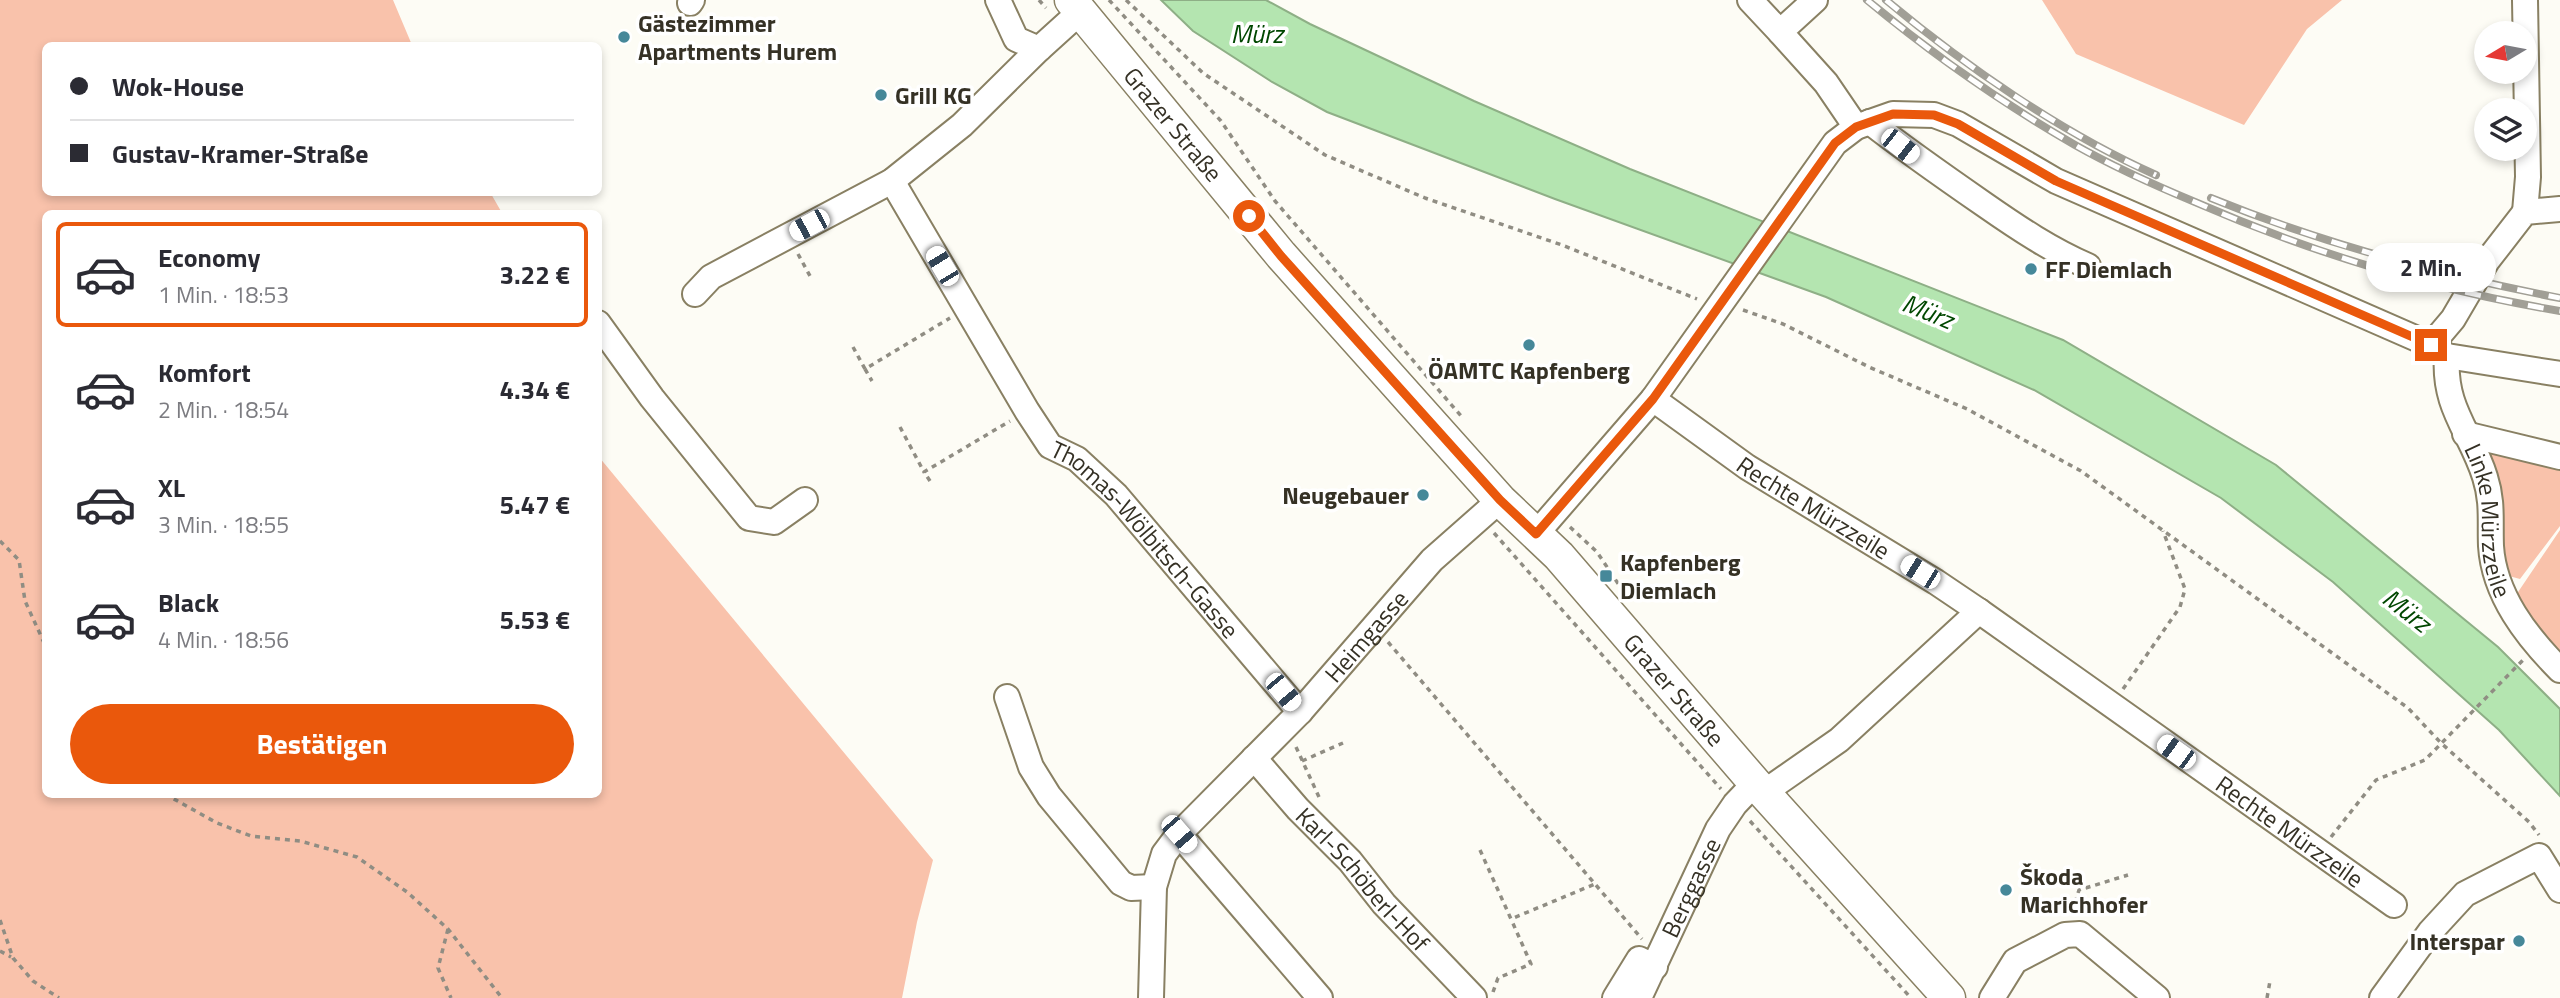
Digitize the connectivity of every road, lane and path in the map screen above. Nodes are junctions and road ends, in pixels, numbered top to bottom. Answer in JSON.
{"nodes":[{"id":1,"x":998,"y":0,"type":"edge"},
{"id":2,"x":1126,"y":0,"type":"edge"},
{"id":3,"x":1750,"y":0,"type":"edge"},
{"id":4,"x":1815,"y":0,"type":"edge"},
{"id":5,"x":2525,"y":0,"type":"edge"},
{"id":6,"x":1076,"y":5,"type":"edge"},
{"id":7,"x":1780,"y":32,"type":"junction"},
{"id":8,"x":1039,"y":49,"type":"junction"},
{"id":9,"x":1863,"y":125,"type":"junction"},
{"id":10,"x":892,"y":181,"type":"junction"},
{"id":11,"x":2560,"y":209,"type":"edge"},
{"id":12,"x":2525,"y":212,"type":"junction"},
{"id":13,"x":2088,"y":266,"type":"dead end"},
{"id":14,"x":695,"y":294,"type":"dead end"},
{"id":15,"x":1726,"y":298,"type":"junction"},
{"id":16,"x":967,"y":308,"type":"junction"},
{"id":17,"x":602,"y":329,"type":"edge"},
{"id":18,"x":853,"y":347,"type":"dead end"},
{"id":19,"x":2439,"y":351,"type":"junction"},
{"id":20,"x":865,"y":369,"type":"junction"},
{"id":21,"x":2560,"y":374,"type":"edge"},
{"id":22,"x":872,"y":381,"type":"dead end"},
{"id":23,"x":1653,"y":399,"type":"junction"},
{"id":24,"x":1027,"y":411,"type":"junction"},
{"id":25,"x":900,"y":427,"type":"dead end"},
{"id":26,"x":2465,"y":434,"type":"junction"},
{"id":27,"x":2560,"y":457,"type":"edge"},
{"id":28,"x":924,"y":472,"type":"junction"},
{"id":29,"x":929,"y":481,"type":"dead end"},
{"id":30,"x":805,"y":500,"type":"dead end"},
{"id":31,"x":1500,"y":500,"type":"junction"},
{"id":32,"x":2163,"y":530,"type":"junction"},
{"id":33,"x":1536,"y":534,"type":"junction"},
{"id":34,"x":0,"y":541,"type":"edge"},
{"id":35,"x":1979,"y":611,"type":"junction"},
{"id":36,"x":1375,"y":627,"type":"junction"},
{"id":37,"x":42,"y":637,"type":"edge"},
{"id":38,"x":2537,"y":646,"type":"junction"},
{"id":39,"x":2560,"y":670,"type":"edge"},
{"id":40,"x":1007,"y":697,"type":"dead end"},
{"id":41,"x":2112,"y":705,"type":"junction"},
{"id":42,"x":1293,"y":719,"type":"junction"},
{"id":43,"x":1343,"y":743,"type":"dead end"},
{"id":44,"x":2441,"y":743,"type":"junction"},
{"id":45,"x":1254,"y":758,"type":"junction"},
{"id":46,"x":1302,"y":761,"type":"junction"},
{"id":47,"x":1759,"y":788,"type":"junction"},
{"id":48,"x":172,"y":798,"type":"edge"},
{"id":49,"x":1319,"y":798,"type":"dead end"},
{"id":50,"x":1179,"y":834,"type":"junction"},
{"id":51,"x":2545,"y":844,"type":"dead end"},
{"id":52,"x":1480,"y":850,"type":"dead end"},
{"id":53,"x":2319,"y":851,"type":"junction"},
{"id":54,"x":2128,"y":874,"type":"dead end"},
{"id":55,"x":1595,"y":884,"type":"junction"},
{"id":56,"x":1154,"y":887,"type":"junction"},
{"id":57,"x":2560,"y":890,"type":"edge"},
{"id":58,"x":2395,"y":905,"type":"dead end"},
{"id":59,"x":1511,"y":919,"type":"junction"},
{"id":60,"x":0,"y":920,"type":"edge"},
{"id":61,"x":448,"y":929,"type":"junction"},
{"id":62,"x":2065,"y":935,"type":"junction"},
{"id":63,"x":0,"y":951,"type":"edge"},
{"id":64,"x":12,"y":958,"type":"junction"},
{"id":65,"x":1657,"y":962,"type":"junction"},
{"id":66,"x":2270,"y":981,"type":"dead end"},
{"id":67,"x":59,"y":998,"type":"edge"},
{"id":68,"x":451,"y":998,"type":"edge"},
{"id":69,"x":502,"y":998,"type":"edge"},
{"id":70,"x":1151,"y":998,"type":"edge"},
{"id":71,"x":1320,"y":998,"type":"edge"},
{"id":72,"x":1474,"y":998,"type":"edge"},
{"id":73,"x":1488,"y":998,"type":"edge"},
{"id":74,"x":1615,"y":998,"type":"edge"},
{"id":75,"x":1639,"y":998,"type":"edge"},
{"id":76,"x":1949,"y":998,"type":"edge"},
{"id":77,"x":1992,"y":998,"type":"edge"},
{"id":78,"x":2157,"y":998,"type":"edge"},
{"id":79,"x":2267,"y":998,"type":"edge"},
{"id":80,"x":2382,"y":998,"type":"edge"}],
"edges":[{"from":1,"to":8,"type":"street"},
{"from":2,"to":15,"type":"path"},
{"from":3,"to":7,"type":"street"},
{"from":4,"to":7,"type":"street"},
{"from":5,"to":12,"type":"street"},
{"from":6,"to":8,"type":"street"},
{"from":6,"to":31,"type":"main road","name":"Grazer Straße"},
{"from":7,"to":9,"type":"street"},
{"from":8,"to":10,"type":"street"},
{"from":9,"to":13,"type":"street"},
{"from":9,"to":15,"type":"street"},
{"from":9,"to":19,"type":"street"},
{"from":10,"to":14,"type":"street"},
{"from":10,"to":16,"type":"street","name":"Thomas-Wölbitsch-Gasse"},
{"from":11,"to":12,"type":"street"},
{"from":12,"to":19,"type":"street"},
{"from":15,"to":23,"type":"street"},
{"from":15,"to":32,"type":"path"},
{"from":16,"to":20,"type":"path"},
{"from":16,"to":24,"type":"street","name":"Thomas-Wölbitsch-Gasse"},
{"from":17,"to":30,"type":"street"},
{"from":18,"to":20,"type":"path"},
{"from":19,"to":21,"type":"street"},
{"from":19,"to":26,"type":"street","name":"Linke Mürzzeile"},
{"from":20,"to":22,"type":"path"},
{"from":23,"to":33,"type":"street"},
{"from":23,"to":35,"type":"street","name":"Rechte Mürzzeile"},
{"from":24,"to":28,"type":"path"},
{"from":24,"to":42,"type":"street","name":"Thomas-Wölbitsch-Gasse"},
{"from":25,"to":28,"type":"path"},
{"from":26,"to":27,"type":"street"},
{"from":26,"to":38,"type":"street","name":"Linke Mürzzeile"},
{"from":28,"to":29,"type":"path"},
{"from":31,"to":33,"type":"main road","name":"Grazer Straße"},
{"from":31,"to":36,"type":"street","name":"Heimgasse"},
{"from":32,"to":41,"type":"path"},
{"from":32,"to":44,"type":"path"},
{"from":33,"to":47,"type":"main road","name":"Grazer Straße"},
{"from":34,"to":37,"type":"path"},
{"from":35,"to":41,"type":"street","name":"Rechte Mürzzeile"},
{"from":35,"to":47,"type":"street"},
{"from":36,"to":42,"type":"street","name":"Heimgasse"},
{"from":36,"to":55,"type":"path"},
{"from":38,"to":39,"type":"street","name":"Linke Mürzzeile"},
{"from":38,"to":44,"type":"path"},
{"from":40,"to":56,"type":"street"},
{"from":41,"to":53,"type":"street","name":"Rechte Mürzzeile"},
{"from":42,"to":45,"type":"street","name":"Heimgasse"},
{"from":42,"to":46,"type":"path"},
{"from":43,"to":46,"type":"path"},
{"from":44,"to":51,"type":"path"},
{"from":44,"to":53,"type":"path"},
{"from":45,"to":50,"type":"street","name":"Heimgasse"},
{"from":45,"to":72,"type":"street","name":"Karl-Schöberl-Hof"},
{"from":46,"to":49,"type":"path"},
{"from":47,"to":65,"type":"street","name":"Berggasse"},
{"from":47,"to":76,"type":"main road","name":"Grazer Straße"},
{"from":48,"to":61,"type":"path"},
{"from":50,"to":56,"type":"street","name":"Heimgasse"},
{"from":50,"to":71,"type":"street"},
{"from":52,"to":59,"type":"path"},
{"from":53,"to":58,"type":"street","name":"Rechte Mürzzeile"},
{"from":54,"to":62,"type":"path"},
{"from":55,"to":59,"type":"path"},
{"from":55,"to":65,"type":"path"},
{"from":56,"to":70,"type":"street","name":"Heimgasse"},
{"from":57,"to":80,"type":"street"},
{"from":59,"to":73,"type":"path"},
{"from":60,"to":64,"type":"path"},
{"from":61,"to":68,"type":"path"},
{"from":61,"to":69,"type":"path"},
{"from":62,"to":77,"type":"street"},
{"from":62,"to":78,"type":"street"},
{"from":63,"to":64,"type":"path"},
{"from":64,"to":67,"type":"path"},
{"from":65,"to":74,"type":"street"},
{"from":65,"to":75,"type":"street","name":"Berggasse"},
{"from":66,"to":79,"type":"path"}]}
